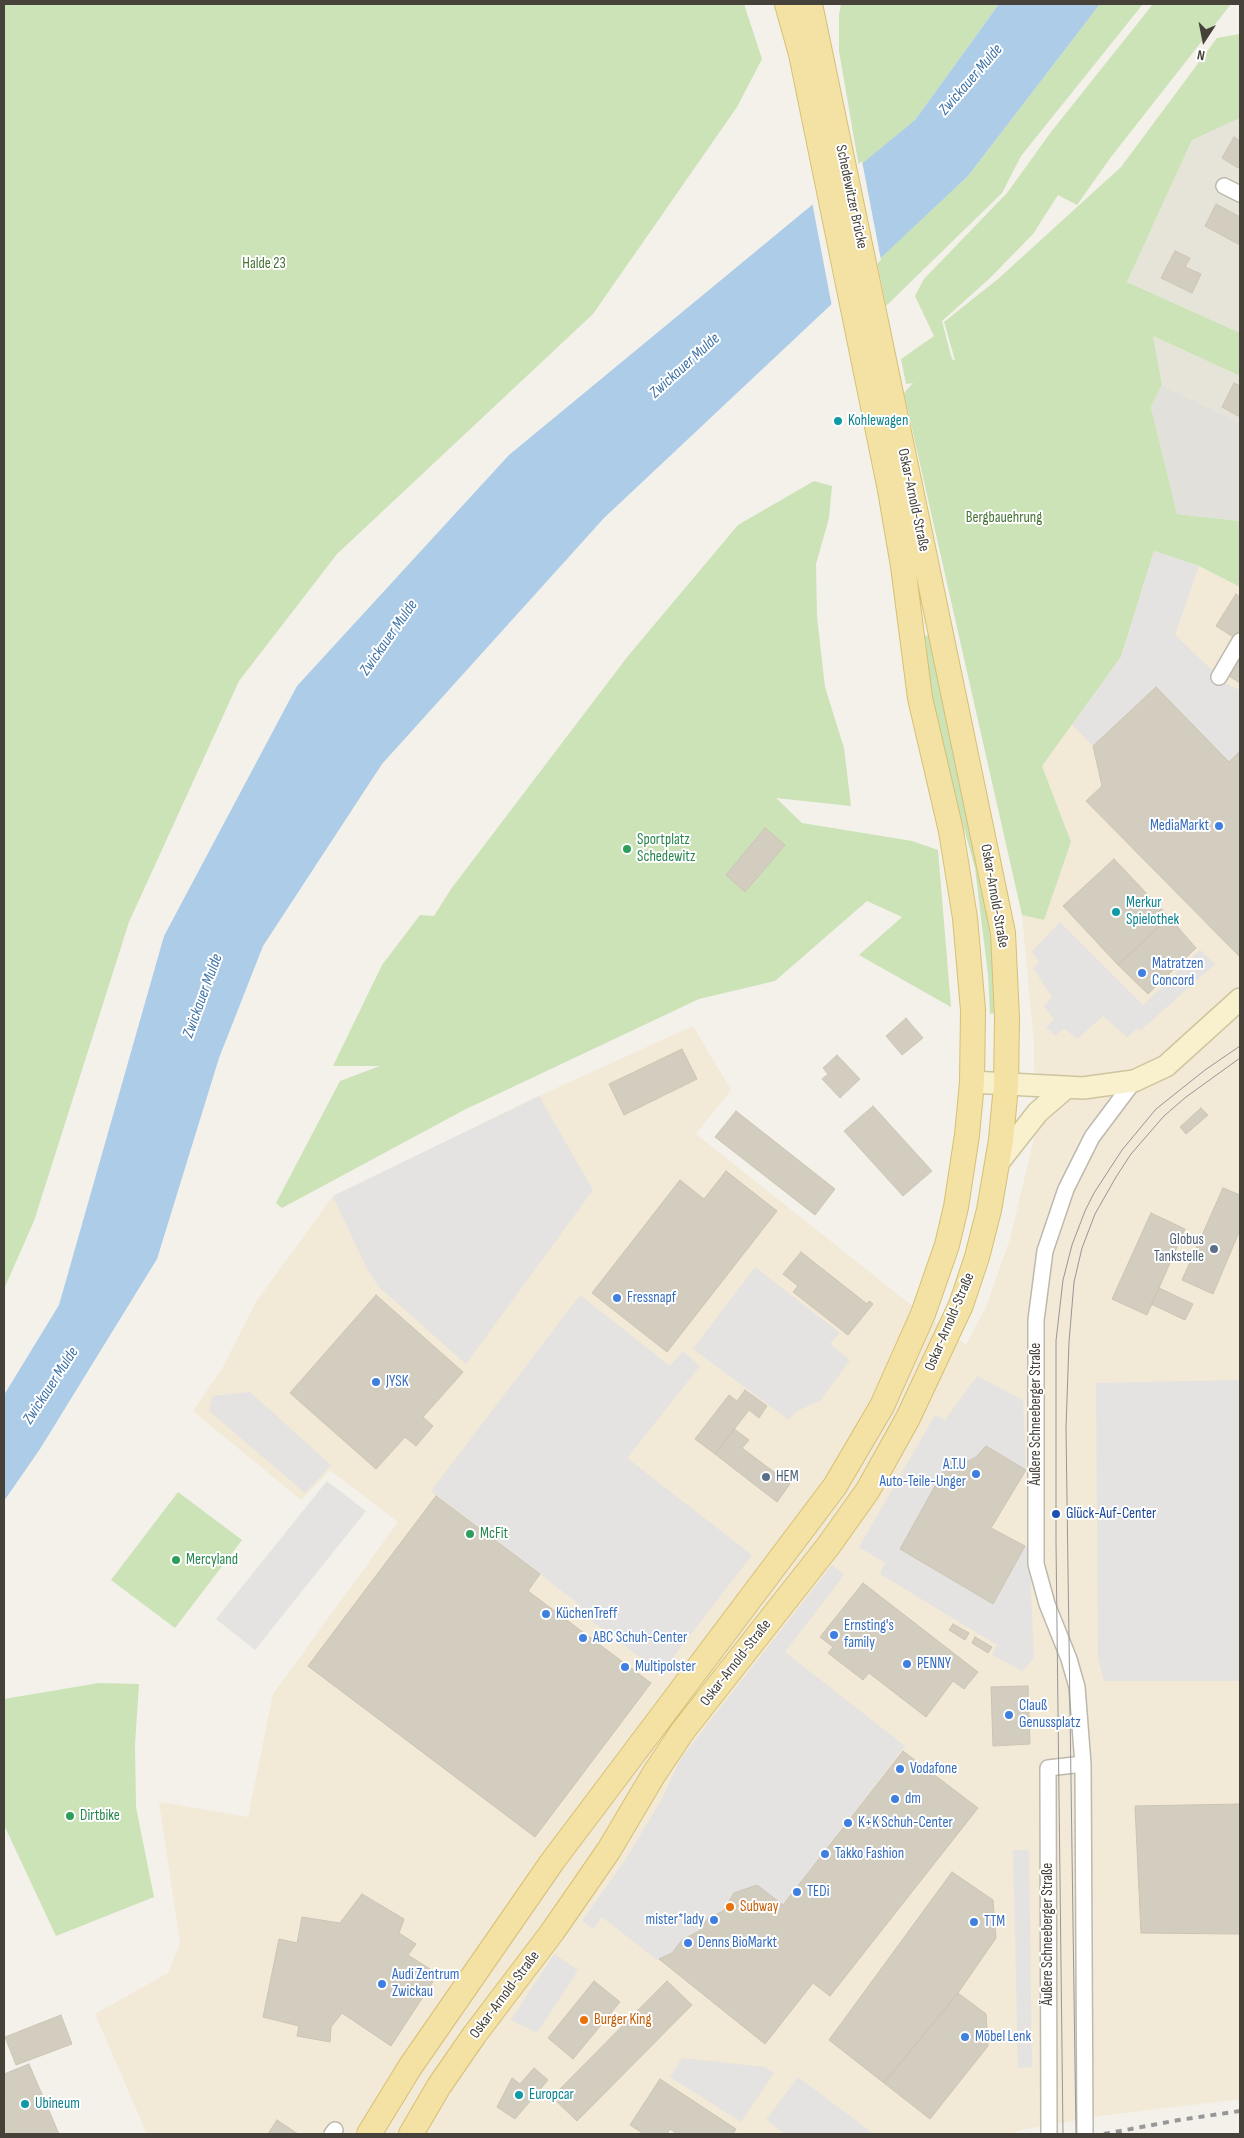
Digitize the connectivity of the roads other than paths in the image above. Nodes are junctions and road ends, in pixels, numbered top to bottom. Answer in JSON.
{"nodes":[{"id":1,"x":787,"y":4,"type":"edge"},
{"id":2,"x":810,"y":4,"type":"edge"},
{"id":3,"x":822,"y":4,"type":"edge"},
{"id":4,"x":816,"y":30,"type":"junction"},
{"id":5,"x":818,"y":88,"type":"junction"},
{"id":6,"x":1224,"y":186,"type":"dead end"},
{"id":7,"x":1240,"y":194,"type":"edge"},
{"id":8,"x":876,"y":370,"type":"junction"},
{"id":9,"x":1240,"y":641,"type":"edge"},
{"id":10,"x":1219,"y":677,"type":"dead end"},
{"id":11,"x":1240,"y":999,"type":"edge"},
{"id":12,"x":1134,"y":1081,"type":"junction"},
{"id":13,"x":972,"y":1082,"type":"junction"},
{"id":14,"x":1006,"y":1085,"type":"junction"},
{"id":15,"x":1067,"y":1087,"type":"junction"},
{"id":16,"x":997,"y":1164,"type":"junction"},
{"id":17,"x":1083,"y":1764,"type":"junction"},
{"id":18,"x":374,"y":2133,"type":"edge"},
{"id":19,"x":411,"y":2134,"type":"edge"},
{"id":20,"x":1050,"y":2134,"type":"edge"},
{"id":21,"x":1085,"y":2134,"type":"edge"}],
"edges":[{"from":1,"to":5,"type":"main road"},
{"from":2,"to":4,"type":"main road","name":"Schedewitzer Brücke"},
{"from":3,"to":4,"type":"main road"},
{"from":4,"to":5,"type":"main road","name":"Schedewitzer Brücke"},
{"from":5,"to":8,"type":"main road","name":"Schedewitzer Brücke"},
{"from":6,"to":7,"type":"street"},
{"from":8,"to":13,"type":"main road","name":"Oskar-Arnold-Straße"},
{"from":8,"to":14,"type":"main road","name":"Oskar-Arnold-Straße"},
{"from":9,"to":10,"type":"street"},
{"from":11,"to":12,"type":"main road","name":"Äußere Schneeberger Straße"},
{"from":12,"to":15,"type":"main road","name":"Äußere Schneeberger Straße"},
{"from":12,"to":17,"type":"street","name":"Äußere Schneeberger Straße"},
{"from":13,"to":14,"type":"main road","name":"Äußere Schneeberger Straße"},
{"from":13,"to":18,"type":"main road","name":"Oskar-Arnold-Straße"},
{"from":14,"to":15,"type":"main road","name":"Äußere Schneeberger Straße"},
{"from":14,"to":16,"type":"main road","name":"Oskar-Arnold-Straße"},
{"from":15,"to":16,"type":"main road"},
{"from":16,"to":19,"type":"main road","name":"Oskar-Arnold-Straße"},
{"from":17,"to":20,"type":"street","name":"Äußere Schneeberger Straße"},
{"from":17,"to":21,"type":"street","name":"Äußere Schneeberger Straße"}]}
